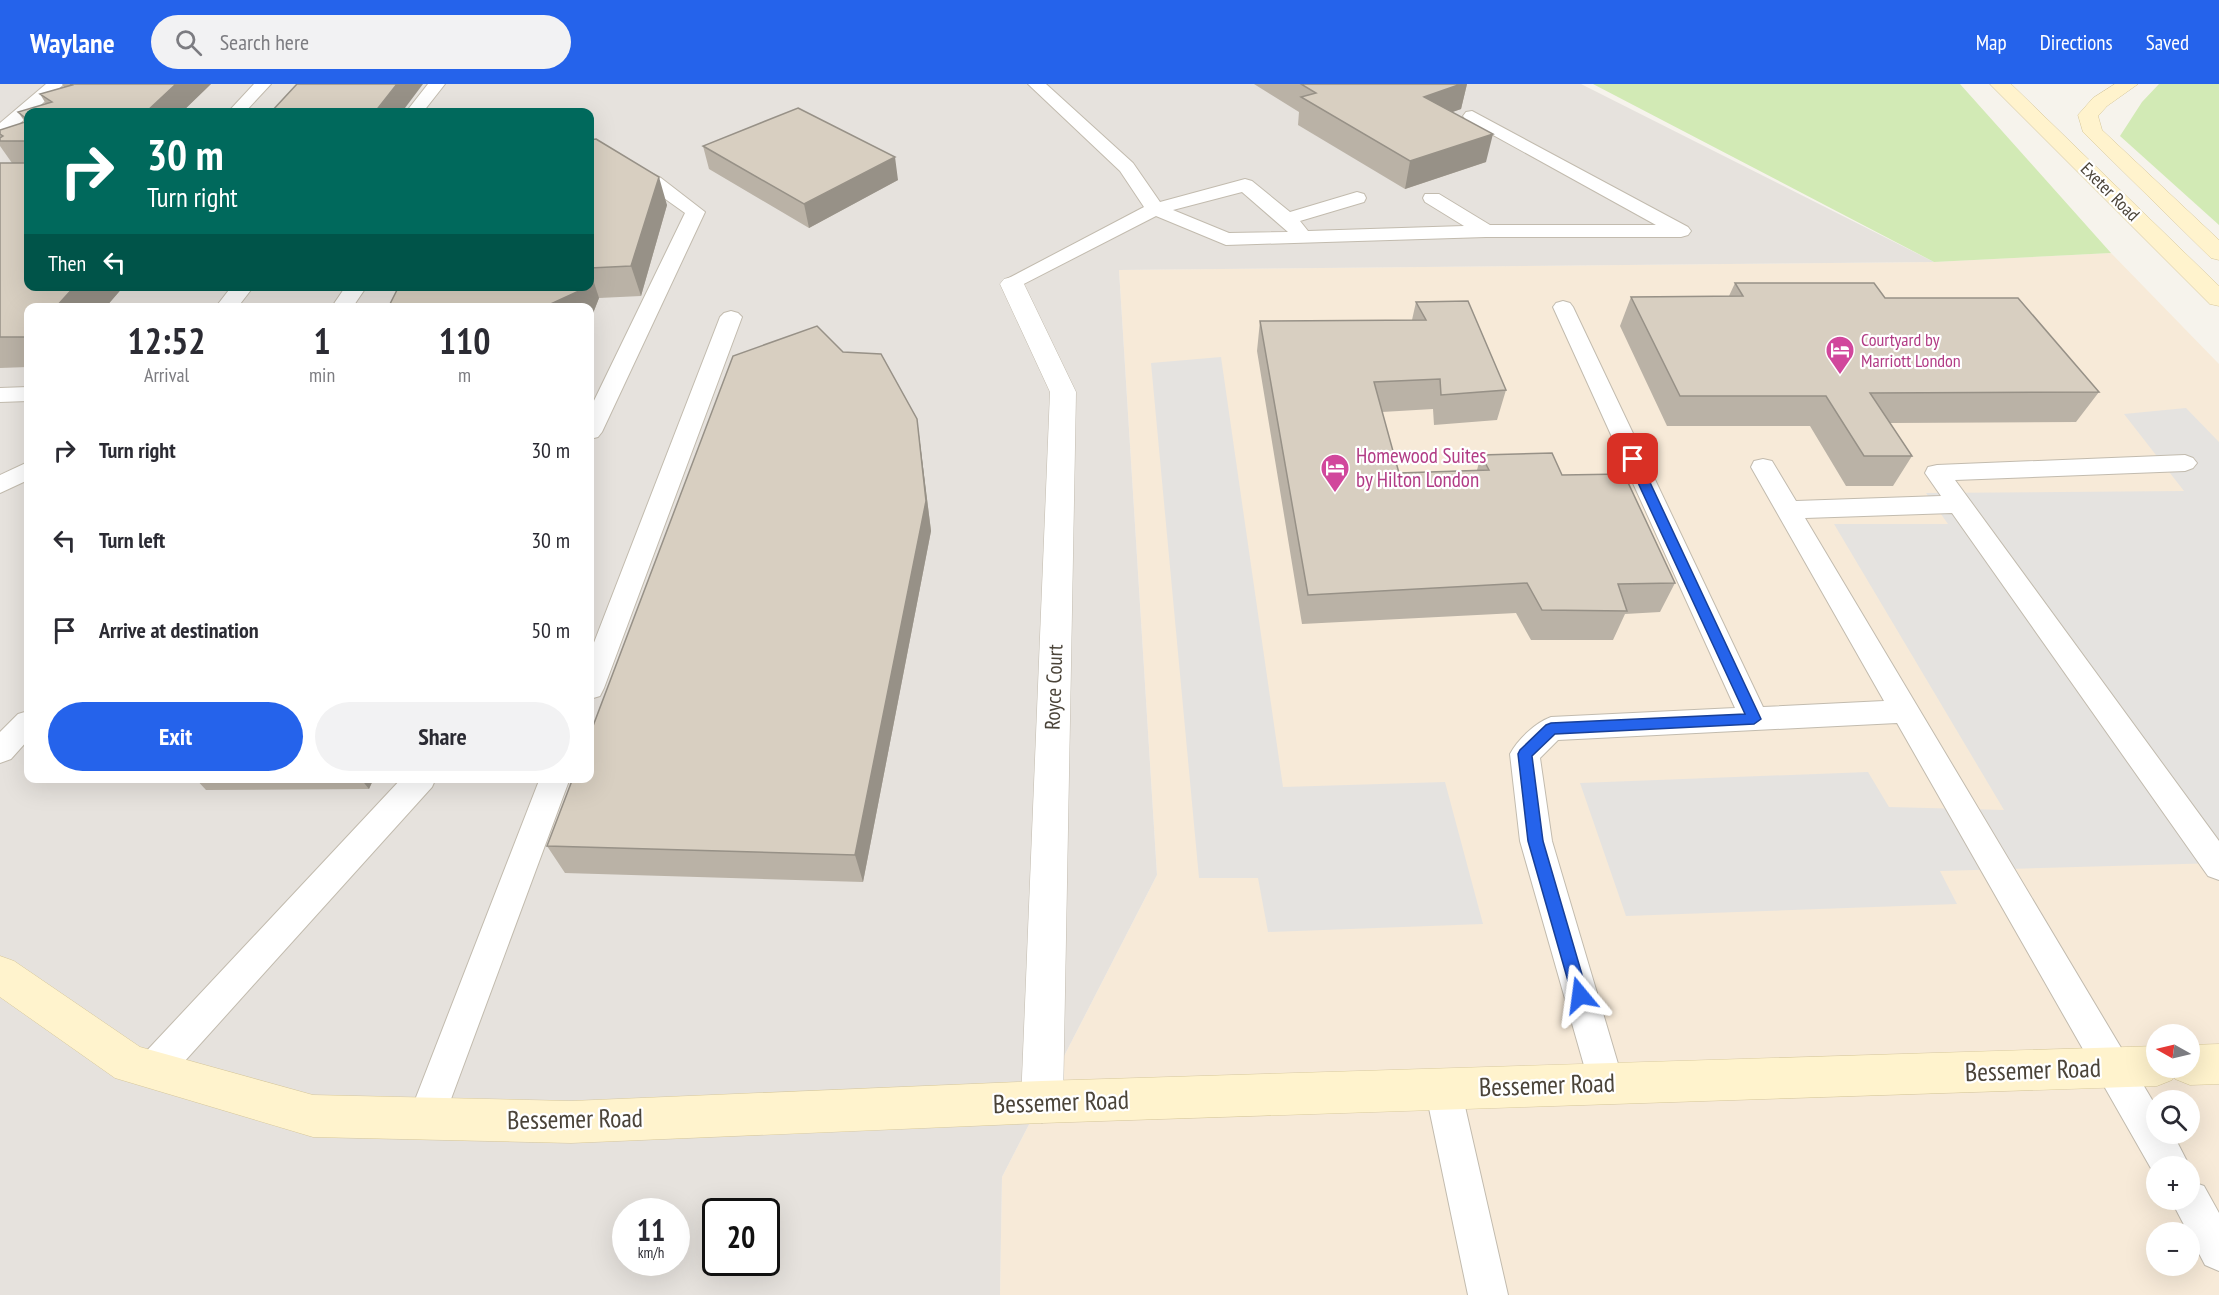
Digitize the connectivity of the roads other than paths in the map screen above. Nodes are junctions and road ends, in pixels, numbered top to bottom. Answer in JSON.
{"nodes":[{"id":1,"x":56,"y":84,"type":"edge"},
{"id":2,"x":263,"y":84,"type":"edge"},
{"id":3,"x":437,"y":84,"type":"edge"},
{"id":4,"x":1036,"y":84,"type":"edge"},
{"id":5,"x":2000,"y":84,"type":"edge"},
{"id":6,"x":2128,"y":84,"type":"edge"},
{"id":7,"x":28,"y":108,"type":"edge"},
{"id":8,"x":240,"y":108,"type":"edge"},
{"id":9,"x":417,"y":108,"type":"edge"},
{"id":10,"x":24,"y":111,"type":"edge"},
{"id":11,"x":1472,"y":116,"type":"dead end"},
{"id":12,"x":0,"y":132,"type":"edge"},
{"id":13,"x":594,"y":152,"type":"edge"},
{"id":14,"x":1357,"y":198,"type":"dead end"},
{"id":15,"x":1432,"y":198,"type":"edge"},
{"id":16,"x":1155,"y":209,"type":"junction"},
{"id":17,"x":1287,"y":219,"type":"junction"},
{"id":18,"x":1486,"y":231,"type":"junction"},
{"id":19,"x":1303,"y":237,"type":"junction"},
{"id":20,"x":2219,"y":253,"type":"edge"},
{"id":21,"x":1012,"y":284,"type":"joint"},
{"id":22,"x":240,"y":291,"type":"edge"},
{"id":23,"x":2219,"y":299,"type":"edge"},
{"id":24,"x":229,"y":303,"type":"edge"},
{"id":25,"x":1563,"y":307,"type":"dead end"},
{"id":26,"x":731,"y":317,"type":"dead end"},
{"id":27,"x":24,"y":394,"type":"edge"},
{"id":28,"x":0,"y":395,"type":"edge"},
{"id":29,"x":594,"y":424,"type":"edge"},
{"id":30,"x":2185,"y":463,"type":"dead end"},
{"id":31,"x":1763,"y":467,"type":"dead end"},
{"id":32,"x":24,"y":472,"type":"edge"},
{"id":33,"x":0,"y":485,"type":"edge"},
{"id":34,"x":1959,"y":504,"type":"junction"},
{"id":35,"x":1787,"y":510,"type":"junction"},
{"id":36,"x":594,"y":677,"type":"edge"},
{"id":37,"x":1904,"y":711,"type":"junction"},
{"id":38,"x":1754,"y":719,"type":"junction"},
{"id":39,"x":24,"y":726,"type":"edge"},
{"id":40,"x":0,"y":751,"type":"edge"},
{"id":41,"x":416,"y":783,"type":"edge"},
{"id":42,"x":553,"y":783,"type":"edge"},
{"id":43,"x":2219,"y":866,"type":"edge"},
{"id":44,"x":0,"y":974,"type":"edge"},
{"id":45,"x":2219,"y":1064,"type":"edge"},
{"id":46,"x":2200,"y":1065,"type":"edge"},
{"id":47,"x":2146,"y":1066,"type":"edge"},
{"id":48,"x":2114,"y":1067,"type":"junction"},
{"id":49,"x":152,"y":1071,"type":"junction"},
{"id":50,"x":1605,"y":1084,"type":"junction"},
{"id":51,"x":1443,"y":1089,"type":"junction"},
{"id":52,"x":1042,"y":1102,"type":"junction"},
{"id":53,"x":426,"y":1118,"type":"junction"},
{"id":54,"x":2165,"y":1156,"type":"edge"},
{"id":55,"x":2196,"y":1210,"type":"edge"},
{"id":56,"x":2219,"y":1251,"type":"edge"},
{"id":57,"x":1488,"y":1295,"type":"edge"}],
"edges":[{"from":1,"to":7,"type":"lane"},
{"from":2,"to":8,"type":"lane"},
{"from":3,"to":9,"type":"lane"},
{"from":4,"to":16,"type":"lane"},
{"from":5,"to":23,"type":"street","name":"Exeter Road"},
{"from":6,"to":20,"type":"street","name":"Exeter Road"},
{"from":10,"to":12,"type":"lane"},
{"from":11,"to":18,"type":"lane"},
{"from":13,"to":29,"type":"lane"},
{"from":14,"to":17,"type":"lane"},
{"from":15,"to":18,"type":"lane"},
{"from":16,"to":17,"type":"lane"},
{"from":16,"to":19,"type":"lane"},
{"from":16,"to":21,"type":"lane"},
{"from":17,"to":19,"type":"lane"},
{"from":18,"to":19,"type":"lane"},
{"from":21,"to":52,"type":"street","name":"Royce Court"},
{"from":22,"to":24,"type":"lane"},
{"from":25,"to":38,"type":"lane"},
{"from":26,"to":36,"type":"lane"},
{"from":27,"to":28,"type":"lane"},
{"from":30,"to":34,"type":"lane"},
{"from":31,"to":35,"type":"lane"},
{"from":32,"to":33,"type":"lane"},
{"from":34,"to":35,"type":"lane"},
{"from":34,"to":43,"type":"lane"},
{"from":35,"to":37,"type":"lane"},
{"from":37,"to":38,"type":"lane"},
{"from":37,"to":48,"type":"lane"},
{"from":38,"to":50,"type":"lane"},
{"from":39,"to":40,"type":"lane"},
{"from":41,"to":49,"type":"lane"},
{"from":42,"to":53,"type":"lane"},
{"from":44,"to":49,"type":"street","name":"Bessemer Road"},
{"from":45,"to":46,"type":"street"},
{"from":47,"to":48,"type":"street","name":"Bessemer Road"},
{"from":48,"to":50,"type":"street","name":"Bessemer Road"},
{"from":48,"to":54,"type":"lane"},
{"from":49,"to":53,"type":"street","name":"Bessemer Road"},
{"from":50,"to":51,"type":"street","name":"Bessemer Road"},
{"from":51,"to":52,"type":"street","name":"Bessemer Road"},
{"from":51,"to":57,"type":"lane"},
{"from":52,"to":53,"type":"street","name":"Bessemer Road"},
{"from":55,"to":56,"type":"lane"}]}
